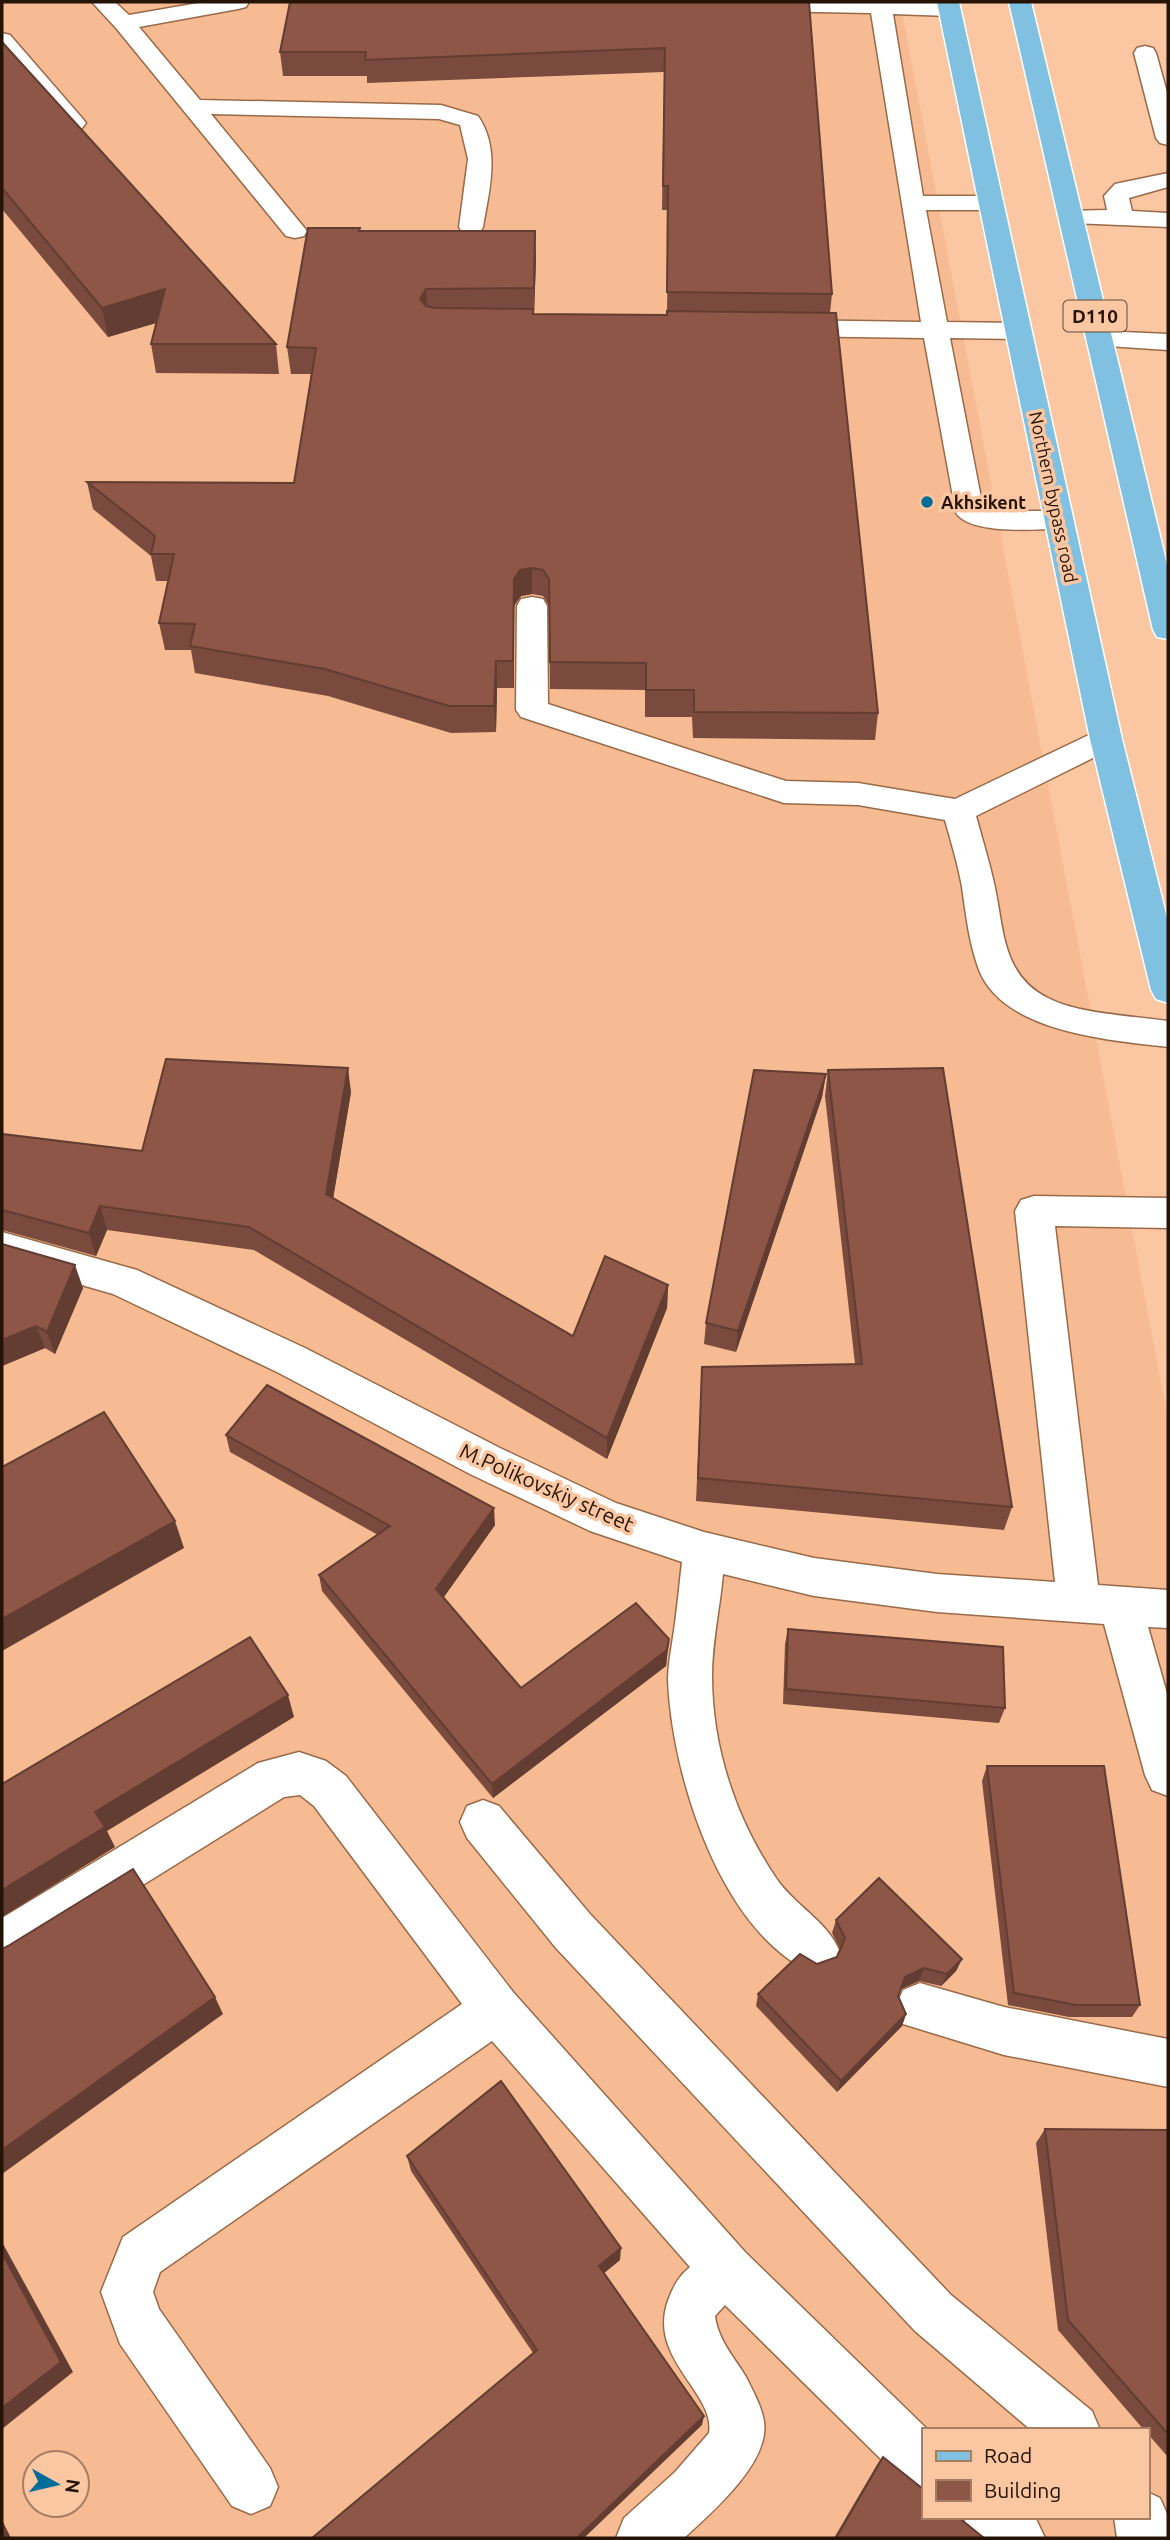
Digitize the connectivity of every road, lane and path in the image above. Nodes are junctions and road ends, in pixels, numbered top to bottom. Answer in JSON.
{"nodes":[{"id":1,"x":103,"y":2,"type":"edge"},
{"id":2,"x":238,"y":2,"type":"edge"},
{"id":3,"x":1020,"y":2,"type":"edge"},
{"id":4,"x":744,"y":4,"type":"edge"},
{"id":5,"x":880,"y":4,"type":"edge"},
{"id":6,"x":949,"y":5,"type":"edge"},
{"id":7,"x":124,"y":23,"type":"junction"},
{"id":8,"x":2,"y":40,"type":"edge"},
{"id":9,"x":1145,"y":53,"type":"dead end"},
{"id":10,"x":194,"y":107,"type":"junction"},
{"id":11,"x":1168,"y":138,"type":"edge"},
{"id":12,"x":92,"y":144,"type":"edge"},
{"id":13,"x":1168,"y":180,"type":"edge"},
{"id":14,"x":912,"y":203,"type":"junction"},
{"id":15,"x":991,"y":203,"type":"junction"},
{"id":16,"x":1072,"y":215,"type":"junction"},
{"id":17,"x":1121,"y":218,"type":"junction"},
{"id":18,"x":1168,"y":220,"type":"edge"},
{"id":19,"x":471,"y":227,"type":"dead end"},
{"id":20,"x":295,"y":230,"type":"dead end"},
{"id":21,"x":756,"y":328,"type":"edge"},
{"id":22,"x":937,"y":330,"type":"junction"},
{"id":23,"x":1018,"y":331,"type":"junction"},
{"id":24,"x":1101,"y":339,"type":"junction"},
{"id":25,"x":1168,"y":342,"type":"edge"},
{"id":26,"x":1059,"y":520,"type":"junction"},
{"id":27,"x":1162,"y":581,"type":"edge"},
{"id":28,"x":532,"y":606,"type":"edge"},
{"id":29,"x":1168,"y":630,"type":"edge"},
{"id":30,"x":1106,"y":739,"type":"junction"},
{"id":31,"x":959,"y":811,"type":"junction"},
{"id":32,"x":1168,"y":990,"type":"edge"},
{"id":33,"x":1168,"y":1034,"type":"edge"},
{"id":34,"x":1168,"y":1213,"type":"edge"},
{"id":35,"x":2,"y":1247,"type":"edge"},
{"id":36,"x":704,"y":1552,"type":"junction"},
{"id":37,"x":1079,"y":1603,"type":"junction"},
{"id":38,"x":1121,"y":1606,"type":"junction"},
{"id":39,"x":1168,"y":1609,"type":"edge"},
{"id":40,"x":1168,"y":1775,"type":"edge"},
{"id":41,"x":483,"y":1822,"type":"dead end"},
{"id":42,"x":2,"y":1945,"type":"edge"},
{"id":43,"x":815,"y":1950,"type":"dead end"},
{"id":44,"x":920,"y":2007,"type":"dead end"},
{"id":45,"x":496,"y":2008,"type":"junction"},
{"id":46,"x":1168,"y":2063,"type":"edge"},
{"id":47,"x":727,"y":2270,"type":"junction"},
{"id":48,"x":1071,"y":2428,"type":"edge"},
{"id":49,"x":922,"y":2462,"type":"edge"},
{"id":50,"x":251,"y":2487,"type":"dead end"},
{"id":51,"x":993,"y":2519,"type":"edge"},
{"id":52,"x":1141,"y":2519,"type":"edge"},
{"id":53,"x":644,"y":2538,"type":"edge"},
{"id":54,"x":1017,"y":2538,"type":"edge"},
{"id":55,"x":1145,"y":2538,"type":"edge"}],
"edges":[{"from":1,"to":7,"type":"street"},
{"from":2,"to":7,"type":"street"},
{"from":3,"to":16,"type":"main road","number":"D110"},
{"from":4,"to":5,"type":"street"},
{"from":5,"to":6,"type":"street"},
{"from":5,"to":14,"type":"street"},
{"from":6,"to":15,"type":"main road","name":"Northern bypass road"},
{"from":7,"to":10,"type":"street"},
{"from":8,"to":12,"type":"street"},
{"from":9,"to":11,"type":"street"},
{"from":10,"to":19,"type":"street"},
{"from":10,"to":20,"type":"street"},
{"from":13,"to":17,"type":"street"},
{"from":14,"to":15,"type":"street"},
{"from":14,"to":22,"type":"street"},
{"from":15,"to":23,"type":"main road","name":"Northern bypass road"},
{"from":16,"to":17,"type":"street"},
{"from":16,"to":24,"type":"main road","number":"D110"},
{"from":17,"to":18,"type":"street"},
{"from":21,"to":22,"type":"street"},
{"from":22,"to":23,"type":"street"},
{"from":22,"to":26,"type":"street"},
{"from":23,"to":26,"type":"main road","name":"Northern bypass road"},
{"from":24,"to":25,"type":"street"},
{"from":24,"to":27,"type":"main road","number":"D110"},
{"from":26,"to":30,"type":"main road","name":"Northern bypass road"},
{"from":27,"to":29,"type":"main road","number":"D110"},
{"from":28,"to":31,"type":"street"},
{"from":30,"to":31,"type":"street"},
{"from":30,"to":32,"type":"main road","name":"Northern bypass road"},
{"from":31,"to":33,"type":"street"},
{"from":34,"to":37,"type":"street"},
{"from":35,"to":36,"type":"street","name":"M.Polikovskiy street"},
{"from":36,"to":37,"type":"street","name":"M.Polikovskiy street"},
{"from":36,"to":43,"type":"street"},
{"from":37,"to":38,"type":"street","name":"M.Polikovskiy street"},
{"from":38,"to":39,"type":"street","name":"M.Polikovskiy street"},
{"from":38,"to":40,"type":"street"},
{"from":41,"to":48,"type":"street"},
{"from":42,"to":45,"type":"street"},
{"from":44,"to":46,"type":"street"},
{"from":45,"to":47,"type":"street"},
{"from":45,"to":50,"type":"street"},
{"from":47,"to":49,"type":"street"},
{"from":47,"to":53,"type":"street"},
{"from":51,"to":54,"type":"street"},
{"from":52,"to":55,"type":"street"}]}
